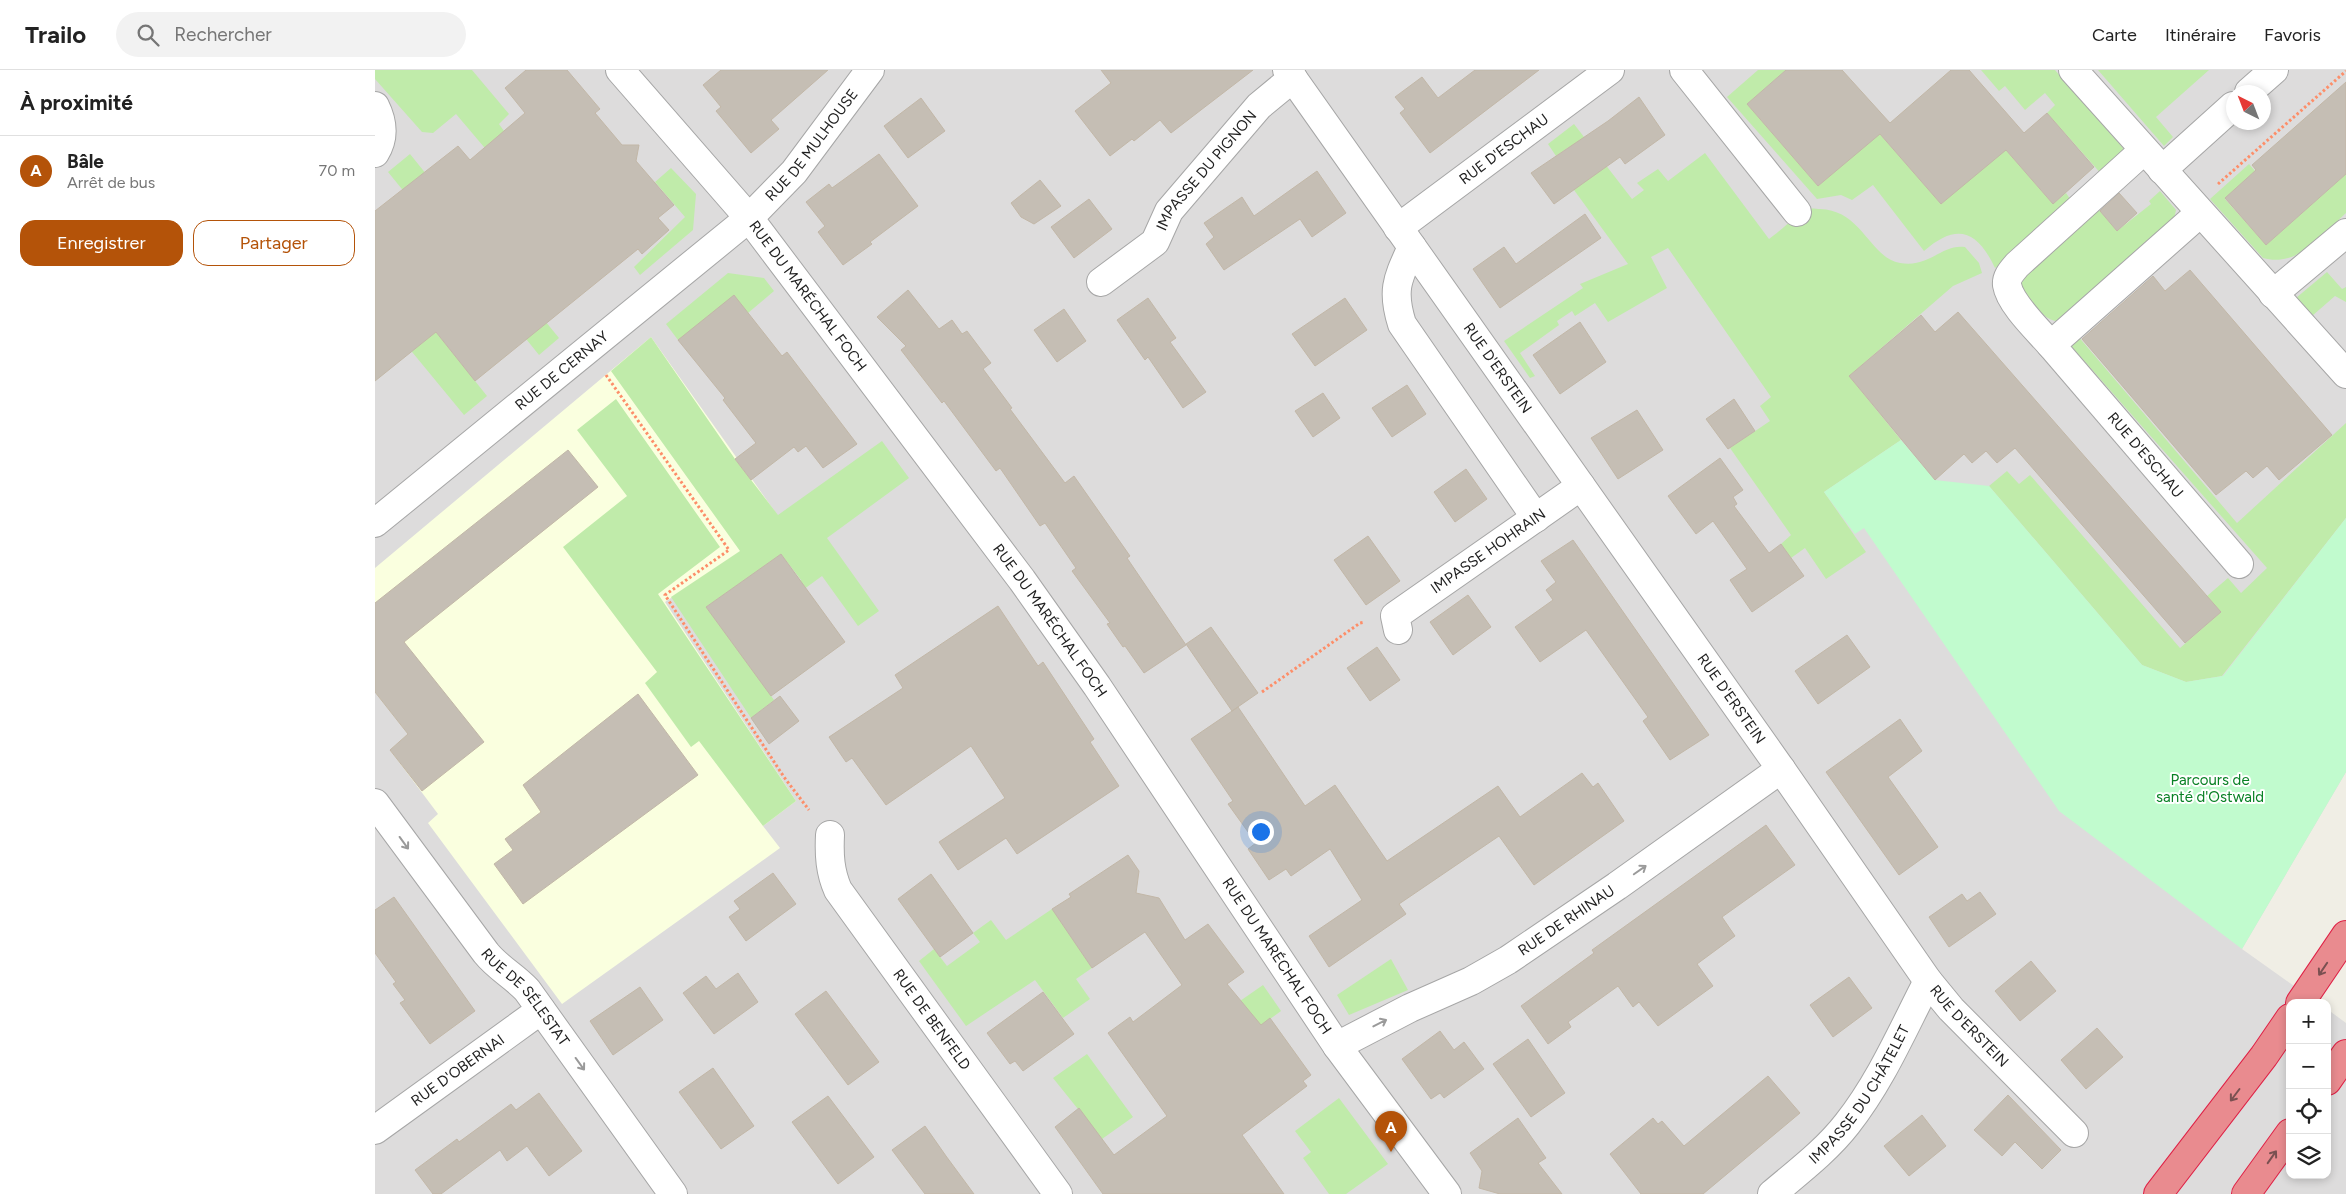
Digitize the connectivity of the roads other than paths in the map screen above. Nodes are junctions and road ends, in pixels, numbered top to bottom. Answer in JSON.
{"nodes":[{"id":1,"x":620,"y":70,"type":"edge"},
{"id":2,"x":869,"y":70,"type":"edge"},
{"id":3,"x":1610,"y":70,"type":"edge"},
{"id":4,"x":2073,"y":70,"type":"edge"},
{"id":5,"x":2274,"y":70,"type":"edge"},
{"id":6,"x":1290,"y":74,"type":"edge"},
{"id":7,"x":1694,"y":74,"type":"edge"},
{"id":8,"x":2257,"y":85,"type":"edge"},
{"id":9,"x":375,"y":106,"type":"edge"},
{"id":10,"x":2226,"y":112,"type":"edge"},
{"id":11,"x":2143,"y":151,"type":"junction"},
{"id":12,"x":375,"y":153,"type":"edge"},
{"id":13,"x":2162,"y":170,"type":"junction"},
{"id":14,"x":2197,"y":209,"type":"junction"},
{"id":15,"x":1797,"y":212,"type":"dead end"},
{"id":16,"x":749,"y":218,"type":"junction"},
{"id":17,"x":2346,"y":233,"type":"edge"},
{"id":18,"x":1405,"y":237,"type":"junction"},
{"id":19,"x":1101,"y":282,"type":"dead end"},
{"id":20,"x":2273,"y":294,"type":"junction"},
{"id":21,"x":2051,"y":345,"type":"junction"},
{"id":22,"x":2346,"y":374,"type":"edge"},
{"id":23,"x":1581,"y":486,"type":"junction"},
{"id":24,"x":1536,"y":518,"type":"junction"},
{"id":25,"x":375,"y":523,"type":"edge"},
{"id":26,"x":2239,"y":564,"type":"dead end"},
{"id":27,"x":1396,"y":623,"type":"road end"},
{"id":28,"x":1781,"y":769,"type":"junction"},
{"id":29,"x":375,"y":803,"type":"edge"},
{"id":30,"x":830,"y":835,"type":"road end"},
{"id":31,"x":2346,"y":935,"type":"edge"},
{"id":32,"x":1928,"y":981,"type":"junction"},
{"id":33,"x":2303,"y":999,"type":"edge"},
{"id":34,"x":541,"y":1010,"type":"junction"},
{"id":35,"x":2286,"y":1024,"type":"edge"},
{"id":36,"x":1337,"y":1046,"type":"junction"},
{"id":37,"x":2346,"y":1054,"type":"edge"},
{"id":38,"x":2331,"y":1075,"type":"edge"},
{"id":39,"x":375,"y":1130,"type":"edge"},
{"id":40,"x":2074,"y":1133,"type":"dead end"},
{"id":41,"x":2289,"y":1134,"type":"edge"},
{"id":42,"x":673,"y":1194,"type":"edge"},
{"id":43,"x":1058,"y":1194,"type":"edge"},
{"id":44,"x":1447,"y":1194,"type":"edge"},
{"id":45,"x":1772,"y":1194,"type":"edge"},
{"id":46,"x":2158,"y":1194,"type":"edge"},
{"id":47,"x":2246,"y":1194,"type":"edge"}],
"edges":[{"from":1,"to":16,"type":"street","name":"RUE DU MARÉCHAL FOCH"},
{"from":2,"to":16,"type":"street","name":"RUE DE MULHOUSE"},
{"from":3,"to":18,"type":"street","name":"RUE D'ESCHAU"},
{"from":4,"to":11,"type":"street"},
{"from":5,"to":8,"type":"street"},
{"from":6,"to":18,"type":"street","name":"RUE D'ERSTEIN"},
{"from":6,"to":19,"type":"street","name":"IMPASSE DU PIGNON"},
{"from":7,"to":15,"type":"street"},
{"from":9,"to":12,"type":"street"},
{"from":10,"to":13,"type":"street"},
{"from":11,"to":13,"type":"street"},
{"from":11,"to":21,"type":"street","name":"RUE D'ESCHAU"},
{"from":13,"to":14,"type":"street"},
{"from":14,"to":20,"type":"street"},
{"from":14,"to":21,"type":"street"},
{"from":16,"to":25,"type":"street","name":"RUE DE CERNAY"},
{"from":16,"to":36,"type":"street","name":"RUE DU MARÉCHAL FOCH"},
{"from":17,"to":20,"type":"street"},
{"from":18,"to":23,"type":"street","name":"RUE D'ERSTEIN"},
{"from":18,"to":24,"type":"street"},
{"from":20,"to":22,"type":"street"},
{"from":21,"to":26,"type":"street","name":"RUE D'ESCHAU"},
{"from":23,"to":24,"type":"street","name":"IMPASSE HOHRAIN"},
{"from":23,"to":28,"type":"street","name":"RUE D'ERSTEIN"},
{"from":24,"to":27,"type":"street","name":"IMPASSE HOHRAIN"},
{"from":28,"to":32,"type":"street","name":"RUE D'ERSTEIN"},
{"from":36,"to":28,"type":"street","name":"RUE DE RHINAU","one_way":true},
{"from":29,"to":34,"type":"street","name":"RUE DE SÉLESTAT","one_way":true},
{"from":30,"to":43,"type":"street","name":"RUE DE BENFELD"},
{"from":31,"to":33,"type":"highway","one_way":true},
{"from":32,"to":40,"type":"street","name":"RUE D'ERSTEIN"},
{"from":32,"to":45,"type":"street","name":"IMPASSE DU CHÂTELET"},
{"from":34,"to":39,"type":"street","name":"RUE D'OBERNAI"},
{"from":34,"to":42,"type":"street","name":"RUE DE SÉLESTAT","one_way":true},
{"from":35,"to":46,"type":"highway","one_way":true},
{"from":36,"to":44,"type":"street","name":"RUE DU MARÉCHAL FOCH"},
{"from":37,"to":38,"type":"highway"},
{"from":47,"to":41,"type":"highway","one_way":true}]}
